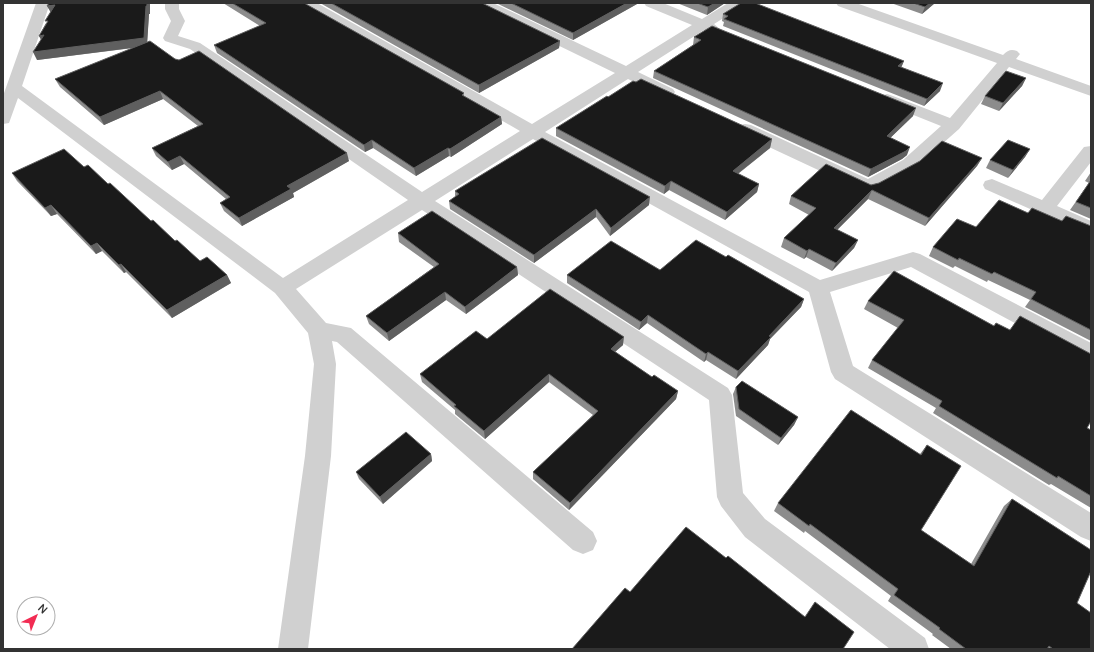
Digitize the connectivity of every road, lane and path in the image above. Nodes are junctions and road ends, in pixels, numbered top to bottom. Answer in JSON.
{"nodes":[{"id":1,"x":43,"y":3,"type":"edge"},
{"id":2,"x":172,"y":3,"type":"edge"},
{"id":3,"x":307,"y":3,"type":"edge"},
{"id":4,"x":482,"y":3,"type":"edge"},
{"id":5,"x":651,"y":3,"type":"edge"},
{"id":6,"x":738,"y":3,"type":"edge"},
{"id":7,"x":843,"y":3,"type":"edge"},
{"id":8,"x":867,"y":3,"type":"edge"},
{"id":9,"x":703,"y":25,"type":"junction"},
{"id":10,"x":725,"y":34,"type":"edge"},
{"id":11,"x":1009,"y":57,"type":"junction"},
{"id":12,"x":626,"y":73,"type":"junction"},
{"id":13,"x":1091,"y":82,"type":"edge"},
{"id":14,"x":14,"y":87,"type":"junction"},
{"id":15,"x":1091,"y":91,"type":"edge"},
{"id":16,"x":872,"y":93,"type":"edge"},
{"id":17,"x":683,"y":100,"type":"edge"},
{"id":18,"x":3,"y":119,"type":"edge"},
{"id":19,"x":733,"y":123,"type":"edge"},
{"id":20,"x":953,"y":125,"type":"junction"},
{"id":21,"x":532,"y":132,"type":"junction"},
{"id":22,"x":1090,"y":151,"type":"dead end"},
{"id":23,"x":992,"y":186,"type":"dead end"},
{"id":24,"x":422,"y":201,"type":"junction"},
{"id":25,"x":1045,"y":209,"type":"junction"},
{"id":26,"x":1091,"y":229,"type":"edge"},
{"id":27,"x":282,"y":288,"type":"junction"},
{"id":28,"x":818,"y":288,"type":"junction"},
{"id":29,"x":319,"y":330,"type":"junction"},
{"id":30,"x":1091,"y":354,"type":"edge"},
{"id":31,"x":1091,"y":528,"type":"edge"},
{"id":32,"x":583,"y":541,"type":"dead end"},
{"id":33,"x":293,"y":649,"type":"edge"},
{"id":34,"x":914,"y":649,"type":"edge"}],
"edges":[{"from":1,"to":14,"type":"street"},
{"from":2,"to":24,"type":"street"},
{"from":3,"to":21,"type":"street"},
{"from":4,"to":12,"type":"street"},
{"from":5,"to":9,"type":"street"},
{"from":6,"to":9,"type":"street"},
{"from":7,"to":11,"type":"street"},
{"from":8,"to":11,"type":"street"},
{"from":9,"to":10,"type":"street"},
{"from":9,"to":12,"type":"street"},
{"from":11,"to":13,"type":"street"},
{"from":11,"to":15,"type":"street"},
{"from":11,"to":20,"type":"street"},
{"from":12,"to":17,"type":"street"},
{"from":12,"to":21,"type":"street"},
{"from":14,"to":18,"type":"street"},
{"from":14,"to":27,"type":"street"},
{"from":16,"to":20,"type":"street"},
{"from":19,"to":20,"type":"street"},
{"from":21,"to":24,"type":"street"},
{"from":21,"to":28,"type":"street"},
{"from":22,"to":25,"type":"street"},
{"from":23,"to":25,"type":"street"},
{"from":24,"to":27,"type":"street"},
{"from":24,"to":34,"type":"street"},
{"from":25,"to":26,"type":"street"},
{"from":27,"to":29,"type":"street"},
{"from":28,"to":30,"type":"street"},
{"from":28,"to":31,"type":"street"},
{"from":29,"to":32,"type":"street"},
{"from":29,"to":33,"type":"street"}]}
